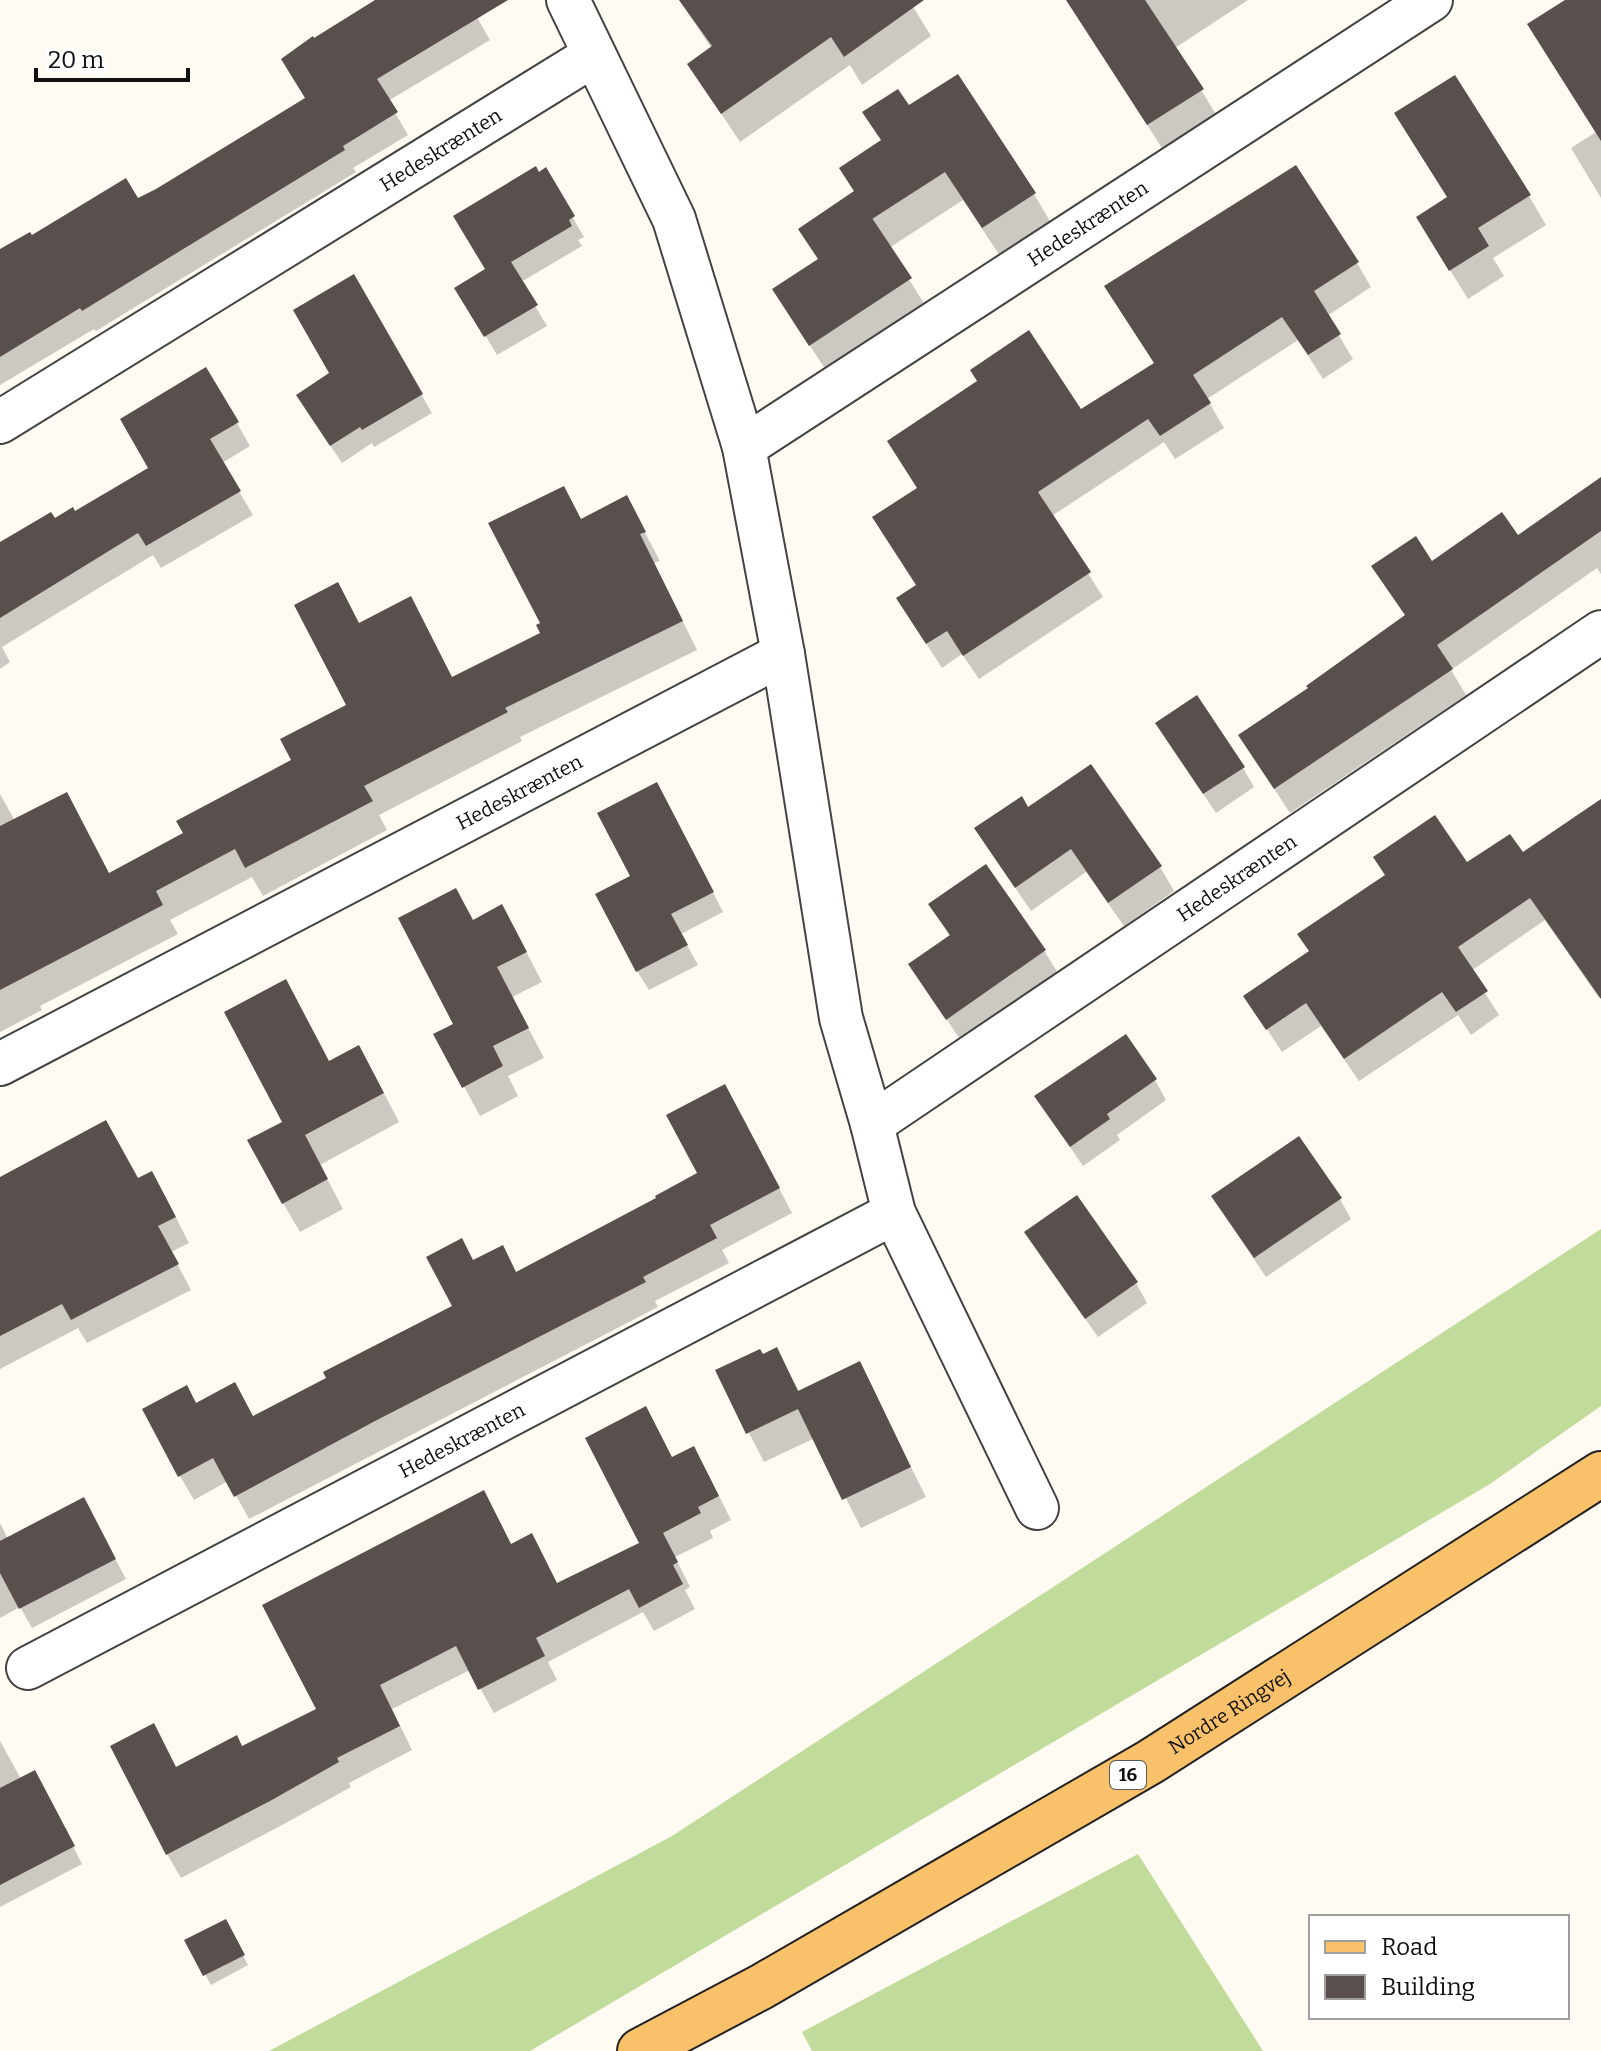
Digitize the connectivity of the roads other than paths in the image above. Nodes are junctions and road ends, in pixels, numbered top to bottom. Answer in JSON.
{"nodes":[{"id":1,"x":568,"y":0,"type":"edge"},
{"id":2,"x":1431,"y":0,"type":"edge"},
{"id":3,"x":594,"y":55,"type":"junction"},
{"id":4,"x":0,"y":422,"type":"edge"},
{"id":5,"x":744,"y":447,"type":"junction"},
{"id":6,"x":1601,"y":632,"type":"edge"},
{"id":7,"x":783,"y":654,"type":"junction"},
{"id":8,"x":0,"y":1064,"type":"edge"},
{"id":9,"x":872,"y":1124,"type":"junction"},
{"id":10,"x":894,"y":1213,"type":"junction"},
{"id":11,"x":1601,"y":1474,"type":"edge"},
{"id":12,"x":1037,"y":1508,"type":"dead end"},
{"id":13,"x":28,"y":1668,"type":"dead end"},
{"id":14,"x":640,"y":2051,"type":"edge"}],
"edges":[{"from":1,"to":3,"type":"street"},
{"from":2,"to":5,"type":"street","name":"Hedeskrænten"},
{"from":3,"to":4,"type":"street","name":"Hedeskrænten"},
{"from":3,"to":5,"type":"street"},
{"from":5,"to":7,"type":"street"},
{"from":6,"to":9,"type":"street","name":"Hedeskrænten"},
{"from":7,"to":8,"type":"street","name":"Hedeskrænten"},
{"from":7,"to":9,"type":"street"},
{"from":9,"to":10,"type":"street"},
{"from":10,"to":12,"type":"street"},
{"from":10,"to":13,"type":"street","name":"Hedeskrænten"},
{"from":11,"to":14,"type":"main road","name":"Nordre Ringvej","number":"16"}]}
